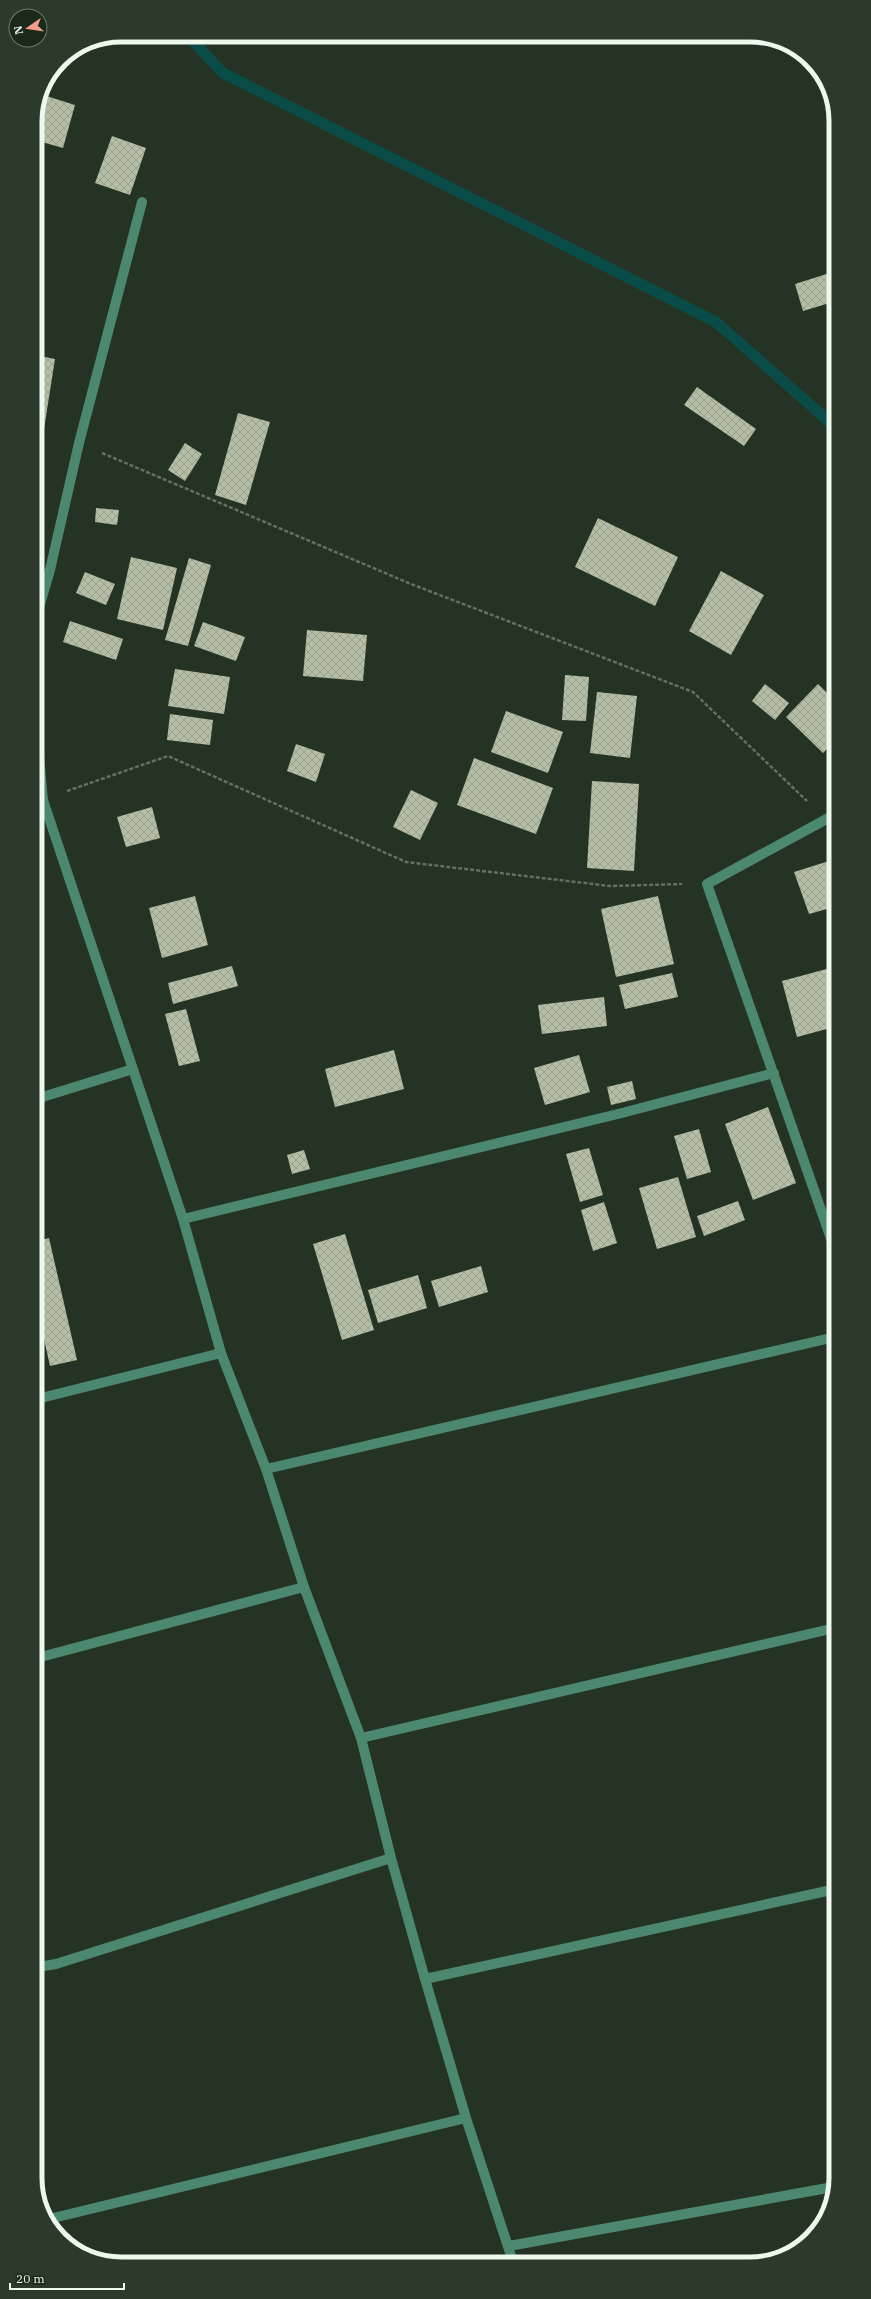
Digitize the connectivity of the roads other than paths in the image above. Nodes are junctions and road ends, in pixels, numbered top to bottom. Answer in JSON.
{"nodes":[{"id":1,"x":142,"y":202,"type":"dead end"},
{"id":2,"x":42,"y":597,"type":"edge"},
{"id":3,"x":42,"y":810,"type":"edge"},
{"id":4,"x":829,"y":818,"type":"edge"},
{"id":5,"x":133,"y":1069,"type":"junction"},
{"id":6,"x":774,"y":1073,"type":"junction"},
{"id":7,"x":42,"y":1097,"type":"edge"},
{"id":8,"x":183,"y":1219,"type":"junction"},
{"id":9,"x":829,"y":1233,"type":"edge"},
{"id":10,"x":829,"y":1338,"type":"edge"},
{"id":11,"x":221,"y":1353,"type":"junction"},
{"id":12,"x":42,"y":1398,"type":"edge"},
{"id":13,"x":266,"y":1469,"type":"junction"},
{"id":14,"x":304,"y":1587,"type":"junction"},
{"id":15,"x":829,"y":1629,"type":"edge"},
{"id":16,"x":42,"y":1657,"type":"edge"},
{"id":17,"x":361,"y":1738,"type":"junction"},
{"id":18,"x":391,"y":1858,"type":"junction"},
{"id":19,"x":829,"y":1890,"type":"edge"},
{"id":20,"x":42,"y":1966,"type":"edge"},
{"id":21,"x":425,"y":1979,"type":"junction"},
{"id":22,"x":466,"y":2118,"type":"junction"},
{"id":23,"x":828,"y":2188,"type":"edge"},
{"id":24,"x":53,"y":2217,"type":"edge"},
{"id":25,"x":509,"y":2246,"type":"junction"},
{"id":26,"x":512,"y":2257,"type":"edge"}],
"edges":[{"from":1,"to":2,"type":"street"},
{"from":3,"to":5,"type":"street"},
{"from":4,"to":6,"type":"street"},
{"from":5,"to":7,"type":"street"},
{"from":5,"to":8,"type":"street"},
{"from":6,"to":8,"type":"street"},
{"from":6,"to":9,"type":"street"},
{"from":8,"to":11,"type":"street"},
{"from":10,"to":13,"type":"street"},
{"from":11,"to":12,"type":"street"},
{"from":11,"to":13,"type":"street"},
{"from":13,"to":14,"type":"street"},
{"from":14,"to":16,"type":"street"},
{"from":14,"to":17,"type":"street"},
{"from":15,"to":17,"type":"street"},
{"from":17,"to":18,"type":"street"},
{"from":18,"to":20,"type":"street"},
{"from":18,"to":21,"type":"street"},
{"from":19,"to":21,"type":"street"},
{"from":21,"to":22,"type":"street"},
{"from":22,"to":24,"type":"street"},
{"from":22,"to":25,"type":"street"},
{"from":23,"to":25,"type":"street"},
{"from":25,"to":26,"type":"street"}]}
